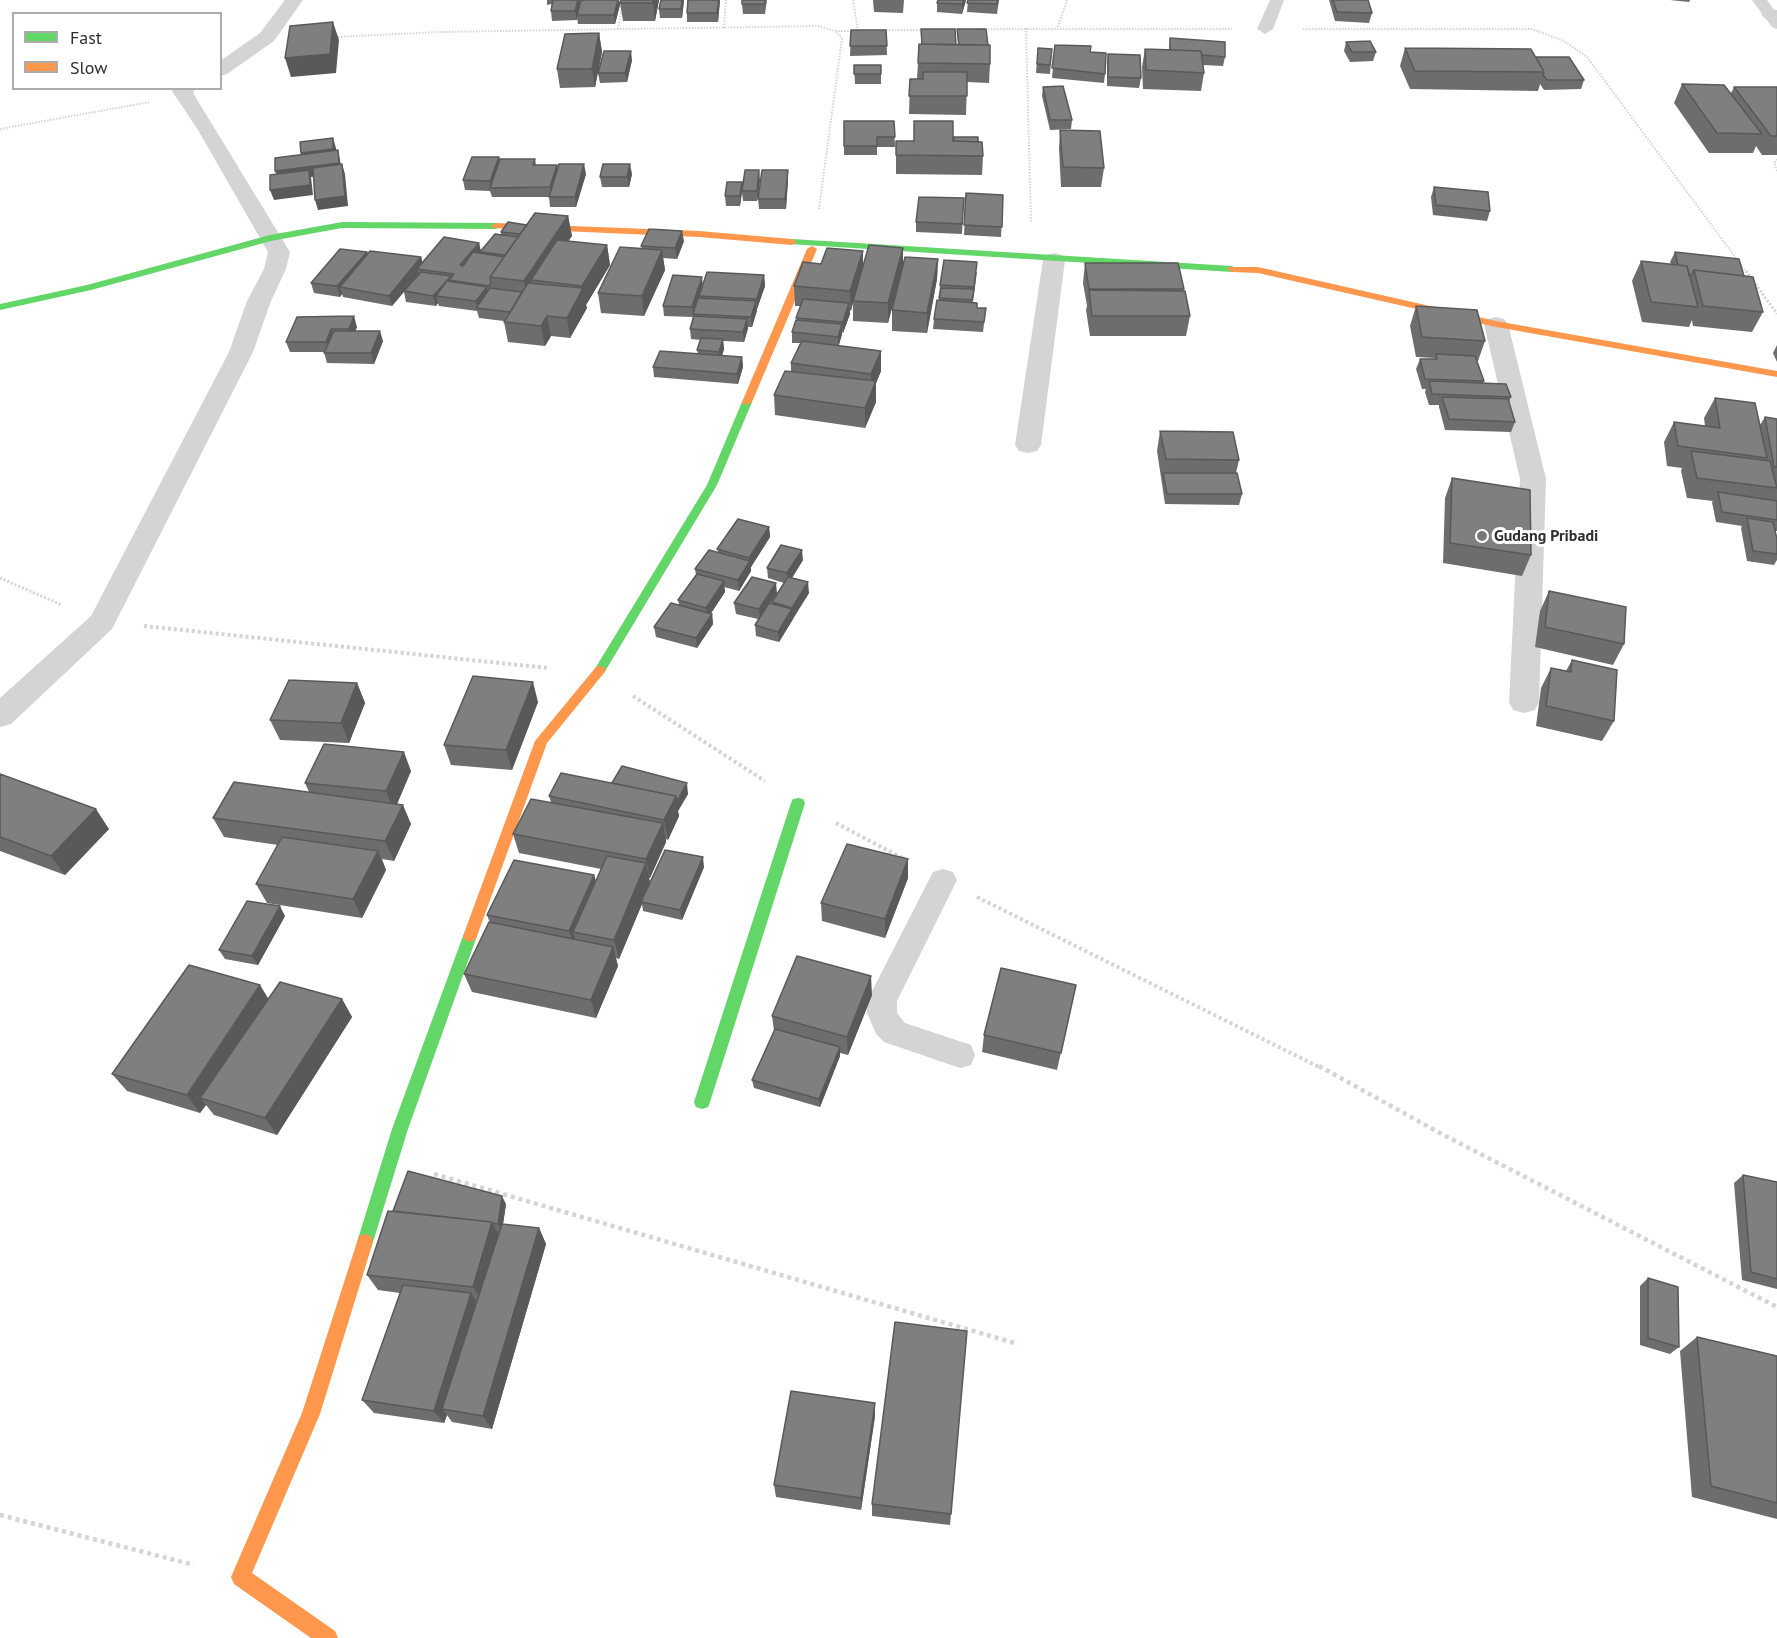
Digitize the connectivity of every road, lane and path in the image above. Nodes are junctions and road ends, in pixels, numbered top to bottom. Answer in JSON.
{"nodes":[{"id":1,"x":294,"y":0,"type":"edge"},
{"id":2,"x":623,"y":0,"type":"edge"},
{"id":3,"x":726,"y":0,"type":"edge"},
{"id":4,"x":853,"y":0,"type":"edge"},
{"id":5,"x":1067,"y":0,"type":"edge"},
{"id":6,"x":1277,"y":0,"type":"edge"},
{"id":7,"x":724,"y":28,"type":"junction"},
{"id":8,"x":1026,"y":28,"type":"junction"},
{"id":9,"x":1057,"y":28,"type":"junction"},
{"id":10,"x":618,"y":29,"type":"junction"},
{"id":11,"x":970,"y":29,"type":"edge"},
{"id":12,"x":1264,"y":29,"type":"junction"},
{"id":13,"x":880,"y":30,"type":"edge"},
{"id":14,"x":936,"y":30,"type":"edge"},
{"id":15,"x":835,"y":31,"type":"junction"},
{"id":16,"x":267,"y":37,"type":"junction"},
{"id":17,"x":222,"y":69,"type":"edge"},
{"id":18,"x":185,"y":90,"type":"edge"},
{"id":19,"x":0,"y":129,"type":"edge"},
{"id":20,"x":1777,"y":159,"type":"edge"},
{"id":21,"x":1777,"y":171,"type":"edge"},
{"id":22,"x":270,"y":238,"type":"junction"},
{"id":23,"x":814,"y":244,"type":"junction"},
{"id":24,"x":1043,"y":259,"type":"junction"},
{"id":25,"x":0,"y":307,"type":"edge"},
{"id":26,"x":1777,"y":314,"type":"edge"},
{"id":27,"x":1496,"y":324,"type":"junction"},
{"id":28,"x":1777,"y":374,"type":"edge"},
{"id":29,"x":1028,"y":445,"type":"dead end"},
{"id":30,"x":0,"y":578,"type":"edge"},
{"id":31,"x":102,"y":622,"type":"junction"},
{"id":32,"x":598,"y":673,"type":"junction"},
{"id":33,"x":1524,"y":702,"type":"dead end"},
{"id":34,"x":0,"y":716,"type":"edge"},
{"id":35,"x":798,"y":803,"type":"junction"},
{"id":36,"x":943,"y":880,"type":"junction"},
{"id":37,"x":960,"y":1055,"type":"dead end"},
{"id":38,"x":702,"y":1102,"type":"dead end"},
{"id":39,"x":391,"y":1162,"type":"junction"},
{"id":40,"x":1777,"y":1307,"type":"edge"},
{"id":41,"x":1018,"y":1344,"type":"dead end"},
{"id":42,"x":0,"y":1515,"type":"edge"},
{"id":43,"x":241,"y":1577,"type":"junction"},
{"id":44,"x":328,"y":1638,"type":"edge"}],
"edges":[{"from":1,"to":16,"type":"street"},
{"from":2,"to":10,"type":"path"},
{"from":3,"to":7,"type":"path"},
{"from":4,"to":15,"type":"path"},
{"from":5,"to":9,"type":"path"},
{"from":6,"to":12,"type":"lane"},
{"from":7,"to":10,"type":"path"},
{"from":7,"to":15,"type":"path"},
{"from":8,"to":9,"type":"path"},
{"from":8,"to":11,"type":"path"},
{"from":8,"to":24,"type":"path"},
{"from":9,"to":12,"type":"path"},
{"from":10,"to":16,"type":"path"},
{"from":12,"to":26,"type":"path"},
{"from":13,"to":14,"type":"path"},
{"from":15,"to":23,"type":"path"},
{"from":16,"to":17,"type":"street"},
{"from":18,"to":19,"type":"path"},
{"from":18,"to":22,"type":"street"},
{"from":20,"to":21,"type":"path"},
{"from":22,"to":23,"type":"street"},
{"from":22,"to":25,"type":"street"},
{"from":22,"to":31,"type":"street"},
{"from":23,"to":24,"type":"street"},
{"from":23,"to":32,"type":"street"},
{"from":24,"to":27,"type":"street"},
{"from":24,"to":29,"type":"street"},
{"from":27,"to":28,"type":"street"},
{"from":27,"to":33,"type":"street"},
{"from":30,"to":31,"type":"path"},
{"from":31,"to":32,"type":"path"},
{"from":31,"to":34,"type":"street"},
{"from":32,"to":35,"type":"path"},
{"from":32,"to":39,"type":"street"},
{"from":35,"to":36,"type":"path"},
{"from":35,"to":38,"type":"street"},
{"from":36,"to":37,"type":"lane"},
{"from":36,"to":40,"type":"path"},
{"from":39,"to":41,"type":"path"},
{"from":39,"to":43,"type":"street"},
{"from":42,"to":43,"type":"path"},
{"from":43,"to":44,"type":"street"}]}
